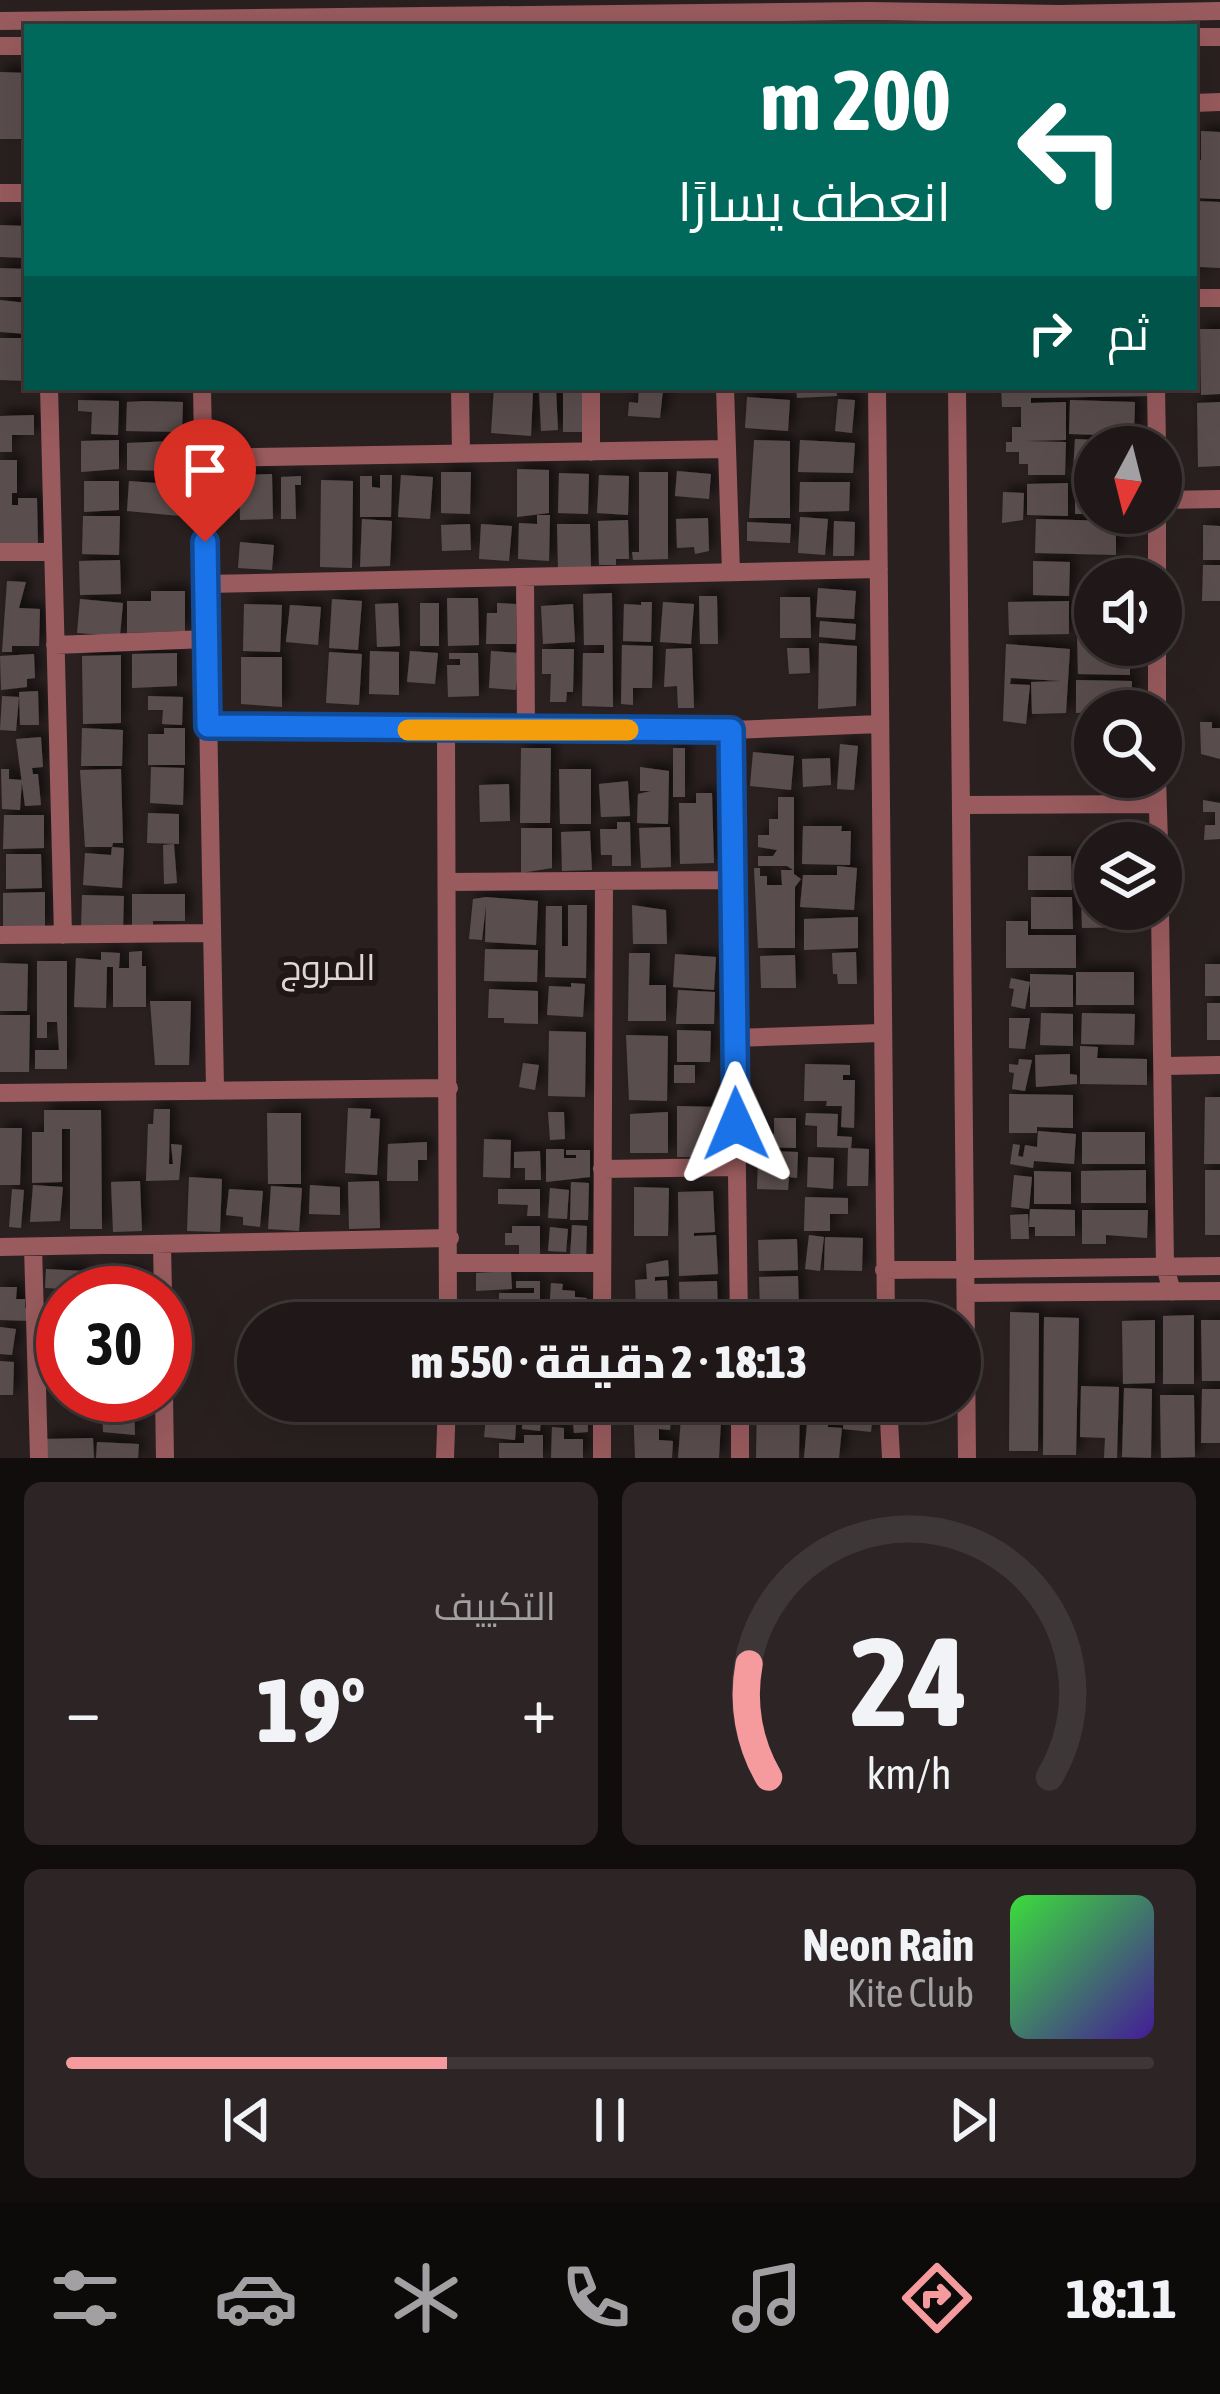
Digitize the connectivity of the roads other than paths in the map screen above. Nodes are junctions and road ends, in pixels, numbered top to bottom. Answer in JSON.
{"nodes":[{"id":1,"x":637,"y":7,"type":"edge"},
{"id":2,"x":1059,"y":7,"type":"edge"},
{"id":3,"x":1218,"y":8,"type":"edge"},
{"id":4,"x":867,"y":19,"type":"edge"},
{"id":5,"x":0,"y":21,"type":"edge"},
{"id":6,"x":49,"y":390,"type":"edge"},
{"id":7,"x":202,"y":390,"type":"edge"},
{"id":8,"x":460,"y":390,"type":"edge"},
{"id":9,"x":591,"y":390,"type":"edge"},
{"id":10,"x":725,"y":390,"type":"edge"},
{"id":11,"x":877,"y":390,"type":"edge"},
{"id":12,"x":957,"y":390,"type":"edge"},
{"id":13,"x":1156,"y":390,"type":"edge"},
{"id":14,"x":1156,"y":426,"type":"edge"},
{"id":15,"x":727,"y":449,"type":"junction"},
{"id":16,"x":591,"y":452,"type":"junction"},
{"id":17,"x":461,"y":454,"type":"junction"},
{"id":18,"x":203,"y":458,"type":"junction"},
{"id":19,"x":1220,"y":499,"type":"edge"},
{"id":20,"x":1182,"y":500,"type":"edge"},
{"id":21,"x":0,"y":552,"type":"edge"},
{"id":22,"x":53,"y":552,"type":"junction"},
{"id":23,"x":879,"y":569,"type":"junction"},
{"id":24,"x":731,"y":572,"type":"junction"},
{"id":25,"x":525,"y":577,"type":"junction"},
{"id":26,"x":206,"y":584,"type":"junction"},
{"id":27,"x":207,"y":639,"type":"junction"},
{"id":28,"x":56,"y":645,"type":"junction"},
{"id":29,"x":880,"y":724,"type":"junction"},
{"id":30,"x":208,"y":726,"type":"junction"},
{"id":31,"x":446,"y":730,"type":"junction"},
{"id":32,"x":526,"y":730,"type":"junction"},
{"id":33,"x":731,"y":730,"type":"junction"},
{"id":34,"x":1158,"y":798,"type":"edge"},
{"id":35,"x":1158,"y":804,"type":"junction"},
{"id":36,"x":962,"y":805,"type":"junction"},
{"id":37,"x":1158,"y":822,"type":"edge"},
{"id":38,"x":733,"y":880,"type":"junction"},
{"id":39,"x":604,"y":881,"type":"junction"},
{"id":40,"x":447,"y":882,"type":"junction"},
{"id":41,"x":1161,"y":930,"type":"edge"},
{"id":42,"x":212,"y":933,"type":"junction"},
{"id":43,"x":62,"y":934,"type":"junction"},
{"id":44,"x":0,"y":935,"type":"edge"},
{"id":45,"x":881,"y":1033,"type":"junction"},
{"id":46,"x":735,"y":1038,"type":"junction"},
{"id":47,"x":1220,"y":1065,"type":"edge"},
{"id":48,"x":1165,"y":1066,"type":"junction"},
{"id":49,"x":449,"y":1088,"type":"junction"},
{"id":50,"x":215,"y":1089,"type":"junction"},
{"id":51,"x":0,"y":1093,"type":"edge"},
{"id":52,"x":737,"y":1167,"type":"junction"},
{"id":53,"x":602,"y":1168,"type":"junction"},
{"id":54,"x":450,"y":1238,"type":"junction"},
{"id":55,"x":162,"y":1245,"type":"junction"},
{"id":56,"x":0,"y":1247,"type":"edge"},
{"id":57,"x":33,"y":1247,"type":"junction"},
{"id":58,"x":449,"y":1263,"type":"junction"},
{"id":59,"x":602,"y":1263,"type":"junction"},
{"id":60,"x":1220,"y":1265,"type":"edge"},
{"id":61,"x":162,"y":1266,"type":"edge"},
{"id":62,"x":965,"y":1268,"type":"junction"},
{"id":63,"x":884,"y":1270,"type":"junction"},
{"id":64,"x":1166,"y":1281,"type":"junction"},
{"id":65,"x":1220,"y":1291,"type":"edge"},
{"id":66,"x":966,"y":1293,"type":"junction"},
{"id":67,"x":448,"y":1302,"type":"edge"},
{"id":68,"x":602,"y":1302,"type":"edge"},
{"id":69,"x":739,"y":1302,"type":"edge"},
{"id":70,"x":885,"y":1302,"type":"edge"},
{"id":71,"x":164,"y":1422,"type":"edge"},
{"id":72,"x":447,"y":1422,"type":"edge"},
{"id":73,"x":602,"y":1422,"type":"edge"},
{"id":74,"x":740,"y":1422,"type":"edge"},
{"id":75,"x":889,"y":1422,"type":"edge"},
{"id":76,"x":40,"y":1458,"type":"edge"},
{"id":77,"x":165,"y":1458,"type":"edge"},
{"id":78,"x":446,"y":1458,"type":"edge"},
{"id":79,"x":602,"y":1458,"type":"edge"},
{"id":80,"x":740,"y":1458,"type":"edge"},
{"id":81,"x":890,"y":1458,"type":"edge"},
{"id":82,"x":967,"y":1458,"type":"edge"}],
"edges":[{"from":1,"to":4,"type":"street"},
{"from":1,"to":5,"type":"street"},
{"from":2,"to":3,"type":"street"},
{"from":2,"to":4,"type":"street"},
{"from":6,"to":22,"type":"street"},
{"from":7,"to":18,"type":"street"},
{"from":8,"to":17,"type":"street"},
{"from":9,"to":16,"type":"street"},
{"from":10,"to":15,"type":"street"},
{"from":11,"to":23,"type":"street"},
{"from":12,"to":36,"type":"street"},
{"from":13,"to":14,"type":"street"},
{"from":15,"to":16,"type":"street"},
{"from":15,"to":24,"type":"street"},
{"from":16,"to":17,"type":"street"},
{"from":17,"to":18,"type":"street"},
{"from":18,"to":26,"type":"street"},
{"from":19,"to":20,"type":"street"},
{"from":21,"to":22,"type":"street"},
{"from":22,"to":28,"type":"street"},
{"from":23,"to":24,"type":"street"},
{"from":23,"to":29,"type":"street"},
{"from":24,"to":25,"type":"street"},
{"from":25,"to":26,"type":"street"},
{"from":25,"to":32,"type":"street"},
{"from":26,"to":27,"type":"street"},
{"from":27,"to":28,"type":"street"},
{"from":27,"to":30,"type":"street"},
{"from":28,"to":43,"type":"street"},
{"from":29,"to":33,"type":"street"},
{"from":29,"to":45,"type":"street"},
{"from":30,"to":31,"type":"street"},
{"from":30,"to":42,"type":"street"},
{"from":31,"to":32,"type":"street"},
{"from":31,"to":40,"type":"street"},
{"from":32,"to":33,"type":"street"},
{"from":33,"to":38,"type":"street"},
{"from":34,"to":35,"type":"street"},
{"from":35,"to":36,"type":"street"},
{"from":35,"to":37,"type":"street"},
{"from":36,"to":62,"type":"street"},
{"from":38,"to":39,"type":"street"},
{"from":38,"to":46,"type":"street"},
{"from":39,"to":40,"type":"street"},
{"from":39,"to":53,"type":"street"},
{"from":40,"to":49,"type":"street"},
{"from":41,"to":48,"type":"street"},
{"from":42,"to":43,"type":"street"},
{"from":42,"to":50,"type":"street"},
{"from":43,"to":44,"type":"street"},
{"from":45,"to":46,"type":"street"},
{"from":45,"to":63,"type":"street"},
{"from":46,"to":52,"type":"street"},
{"from":47,"to":48,"type":"street"},
{"from":48,"to":64,"type":"street"},
{"from":49,"to":50,"type":"street"},
{"from":49,"to":54,"type":"street"},
{"from":50,"to":51,"type":"street"},
{"from":52,"to":53,"type":"street"},
{"from":52,"to":69,"type":"street"},
{"from":53,"to":59,"type":"street"},
{"from":54,"to":55,"type":"street"},
{"from":54,"to":58,"type":"street"},
{"from":55,"to":57,"type":"street"},
{"from":55,"to":61,"type":"street"},
{"from":56,"to":57,"type":"street"},
{"from":57,"to":76,"type":"street"},
{"from":58,"to":59,"type":"street"},
{"from":58,"to":67,"type":"street"},
{"from":59,"to":68,"type":"street"},
{"from":60,"to":64,"type":"street"},
{"from":62,"to":63,"type":"street"},
{"from":62,"to":64,"type":"street"},
{"from":62,"to":66,"type":"street"},
{"from":63,"to":70,"type":"street"},
{"from":64,"to":65,"type":"street"},
{"from":64,"to":66,"type":"street"},
{"from":66,"to":82,"type":"street"},
{"from":71,"to":77,"type":"street"},
{"from":72,"to":78,"type":"street"},
{"from":73,"to":79,"type":"street"},
{"from":74,"to":80,"type":"street"},
{"from":75,"to":81,"type":"street"}]}
